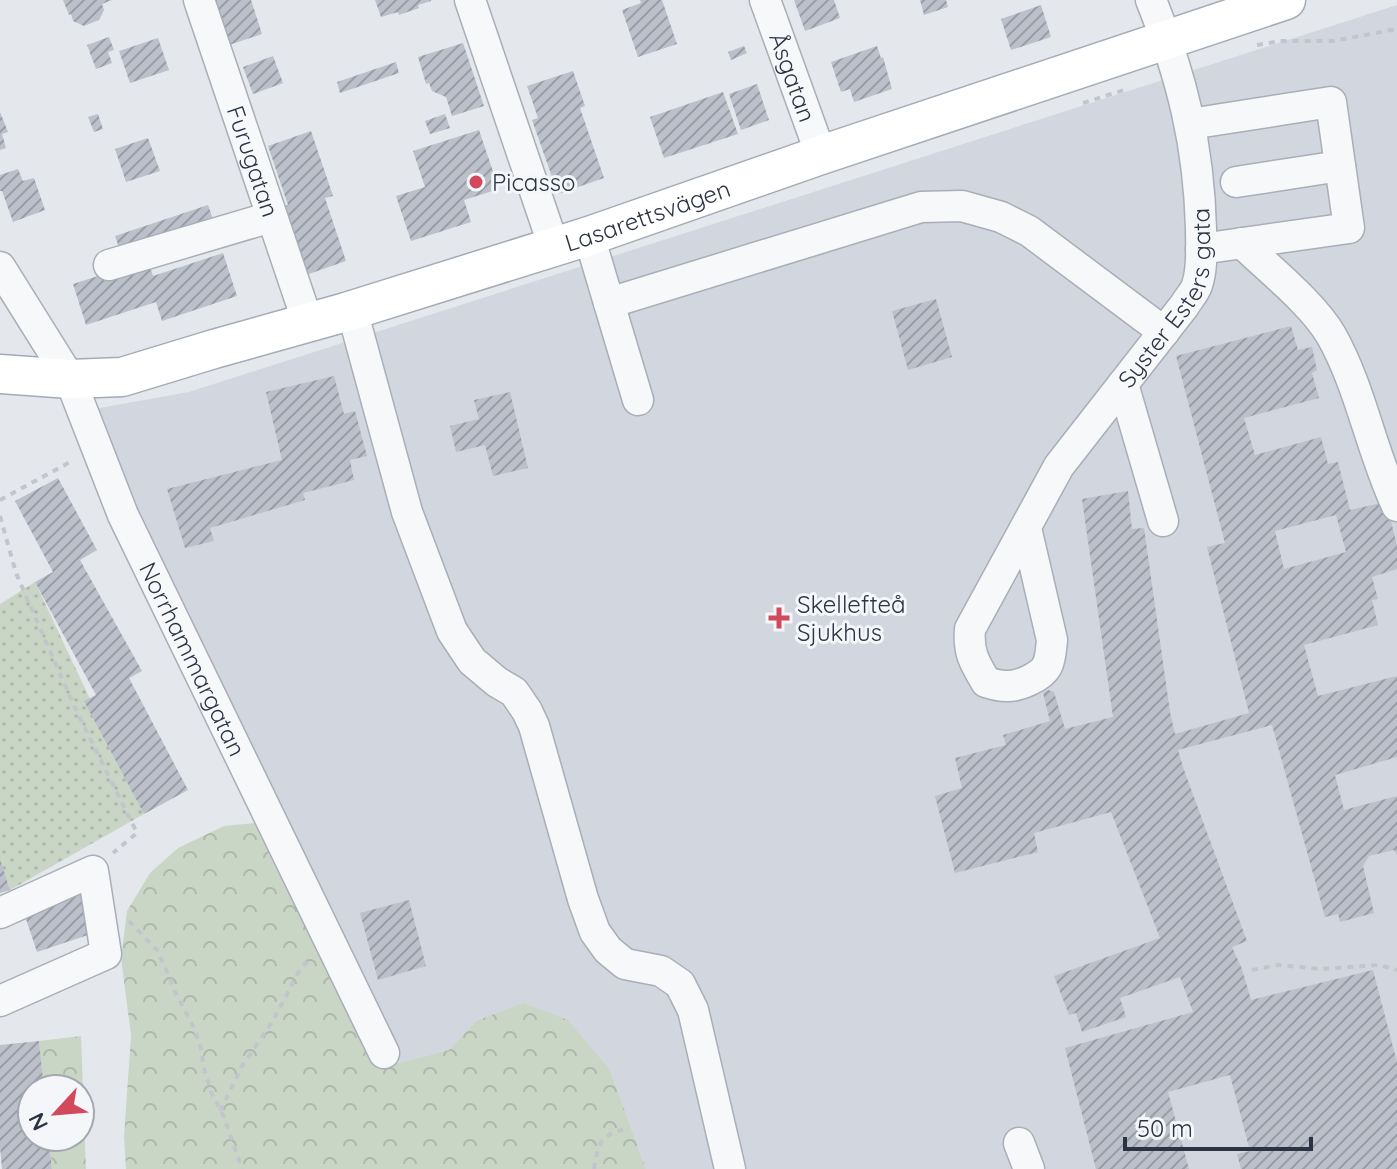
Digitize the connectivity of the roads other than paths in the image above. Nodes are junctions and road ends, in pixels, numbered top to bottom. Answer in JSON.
{"nodes":[{"id":1,"x":199,"y":0,"type":"edge"},
{"id":2,"x":470,"y":0,"type":"edge"},
{"id":3,"x":765,"y":0,"type":"edge"},
{"id":4,"x":1151,"y":0,"type":"edge"},
{"id":5,"x":1286,"y":0,"type":"edge"},
{"id":6,"x":1166,"y":39,"type":"junction"},
{"id":7,"x":1190,"y":124,"type":"junction"},
{"id":8,"x":821,"y":155,"type":"junction"},
{"id":9,"x":1340,"y":166,"type":"junction"},
{"id":10,"x":1236,"y":182,"type":"dead end"},
{"id":11,"x":271,"y":217,"type":"junction"},
{"id":12,"x":572,"y":241,"type":"junction"},
{"id":13,"x":1242,"y":243,"type":"junction"},
{"id":14,"x":1201,"y":249,"type":"junction"},
{"id":15,"x":109,"y":265,"type":"dead end"},
{"id":16,"x":0,"y":267,"type":"edge"},
{"id":17,"x":609,"y":303,"type":"junction"},
{"id":18,"x":352,"y":310,"type":"junction"},
{"id":19,"x":308,"y":323,"type":"junction"},
{"id":20,"x":1164,"y":332,"type":"junction"},
{"id":21,"x":0,"y":374,"type":"edge"},
{"id":22,"x":70,"y":379,"type":"junction"},
{"id":23,"x":1123,"y":384,"type":"junction"},
{"id":24,"x":638,"y":400,"type":"dead end"},
{"id":25,"x":1397,"y":506,"type":"edge"},
{"id":26,"x":1163,"y":521,"type":"dead end"},
{"id":27,"x":1026,"y":528,"type":"junction"},
{"id":28,"x":0,"y":913,"type":"edge"},
{"id":29,"x":0,"y":1001,"type":"edge"},
{"id":30,"x":384,"y":1053,"type":"dead end"},
{"id":31,"x":730,"y":1169,"type":"edge"}],
"edges":[{"from":1,"to":11,"type":"street","name":"Furugatan"},
{"from":2,"to":12,"type":"street"},
{"from":3,"to":8,"type":"street","name":"Åsgatan"},
{"from":4,"to":6,"type":"street","name":"Syster Esters gata"},
{"from":5,"to":6,"type":"main road","name":"Lasarettsvägen"},
{"from":6,"to":7,"type":"street","name":"Syster Esters gata"},
{"from":6,"to":8,"type":"main road","name":"Lasarettsvägen"},
{"from":7,"to":9,"type":"street"},
{"from":7,"to":14,"type":"street","name":"Syster Esters gata"},
{"from":8,"to":12,"type":"main road","name":"Lasarettsvägen"},
{"from":9,"to":10,"type":"street"},
{"from":9,"to":13,"type":"street"},
{"from":11,"to":15,"type":"street"},
{"from":11,"to":19,"type":"street","name":"Furugatan"},
{"from":12,"to":17,"type":"street"},
{"from":12,"to":18,"type":"main road","name":"Lasarettsvägen"},
{"from":13,"to":14,"type":"street"},
{"from":13,"to":25,"type":"street"},
{"from":14,"to":20,"type":"street","name":"Syster Esters gata"},
{"from":16,"to":22,"type":"street","name":"Norrhammargatan"},
{"from":17,"to":20,"type":"street"},
{"from":17,"to":24,"type":"street"},
{"from":18,"to":19,"type":"main road","name":"Lasarettsvägen"},
{"from":18,"to":31,"type":"street"},
{"from":19,"to":22,"type":"main road","name":"Lasarettsvägen"},
{"from":20,"to":23,"type":"street","name":"Syster Esters gata"},
{"from":21,"to":22,"type":"main road","name":"Lasarettsvägen"},
{"from":22,"to":30,"type":"street","name":"Norrhammargatan"},
{"from":23,"to":26,"type":"street"},
{"from":23,"to":27,"type":"street","name":"Syster Esters gata"},
{"from":27,"to":27,"type":"street","name":"Syster Esters gata"},
{"from":28,"to":29,"type":"street"}]}
